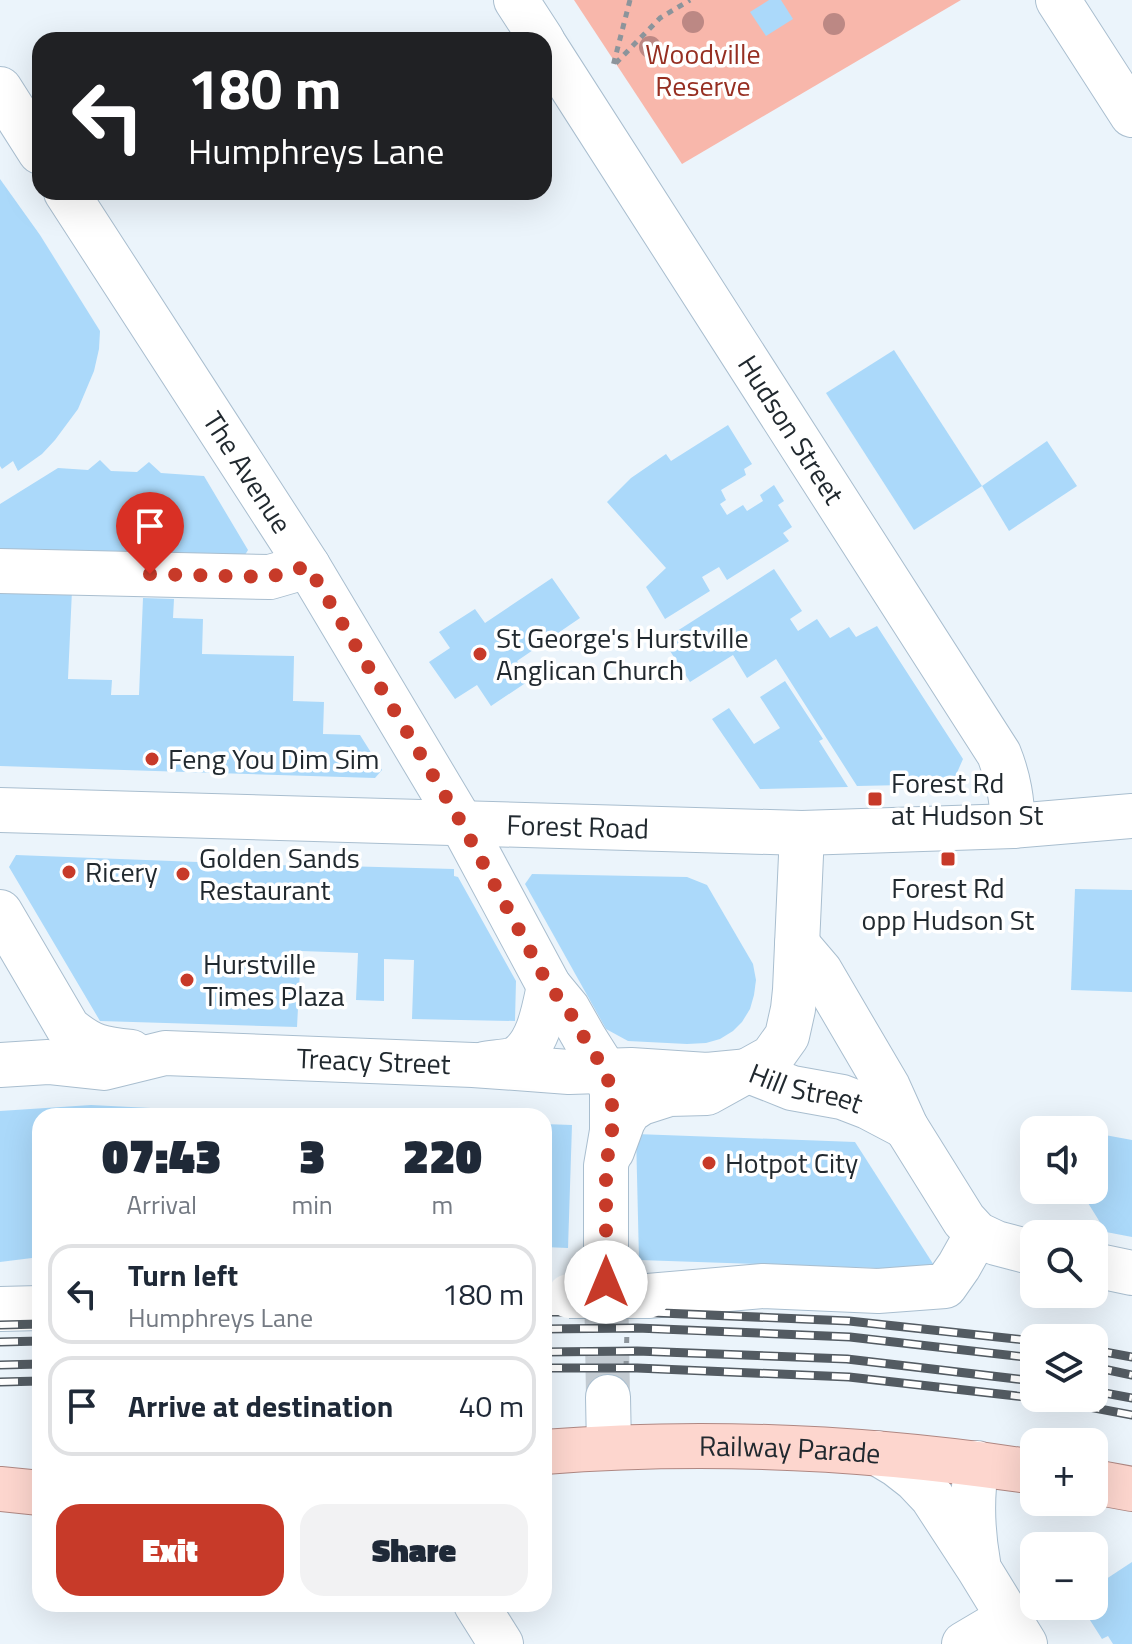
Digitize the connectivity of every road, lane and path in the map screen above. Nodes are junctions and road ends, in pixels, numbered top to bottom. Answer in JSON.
{"nodes":[{"id":1,"x":516,"y":0,"type":"edge"},
{"id":2,"x":630,"y":0,"type":"edge"},
{"id":3,"x":690,"y":0,"type":"edge"},
{"id":4,"x":1058,"y":0,"type":"edge"},
{"id":5,"x":537,"y":32,"type":"edge"},
{"id":6,"x":552,"y":56,"type":"edge"},
{"id":7,"x":0,"y":89,"type":"edge"},
{"id":8,"x":1132,"y":115,"type":"edge"},
{"id":9,"x":32,"y":139,"type":"edge"},
{"id":10,"x":71,"y":200,"type":"edge"},
{"id":11,"x":308,"y":566,"type":"junction"},
{"id":12,"x":0,"y":571,"type":"edge"},
{"id":13,"x":0,"y":810,"type":"edge"},
{"id":14,"x":1132,"y":816,"type":"edge"},
{"id":15,"x":462,"y":824,"type":"junction"},
{"id":16,"x":1013,"y":826,"type":"junction"},
{"id":17,"x":876,"y":830,"type":"junction"},
{"id":18,"x":1132,"y":830,"type":"edge"},
{"id":19,"x":802,"y":833,"type":"junction"},
{"id":20,"x":0,"y":912,"type":"edge"},
{"id":21,"x":798,"y":929,"type":"junction"},
{"id":22,"x":549,"y":986,"type":"junction"},
{"id":23,"x":860,"y":1037,"type":"junction"},
{"id":24,"x":165,"y":1053,"type":"junction"},
{"id":25,"x":0,"y":1065,"type":"edge"},
{"id":26,"x":473,"y":1065,"type":"junction"},
{"id":27,"x":604,"y":1069,"type":"junction"},
{"id":28,"x":749,"y":1071,"type":"junction"},
{"id":29,"x":815,"y":1091,"type":"junction"},
{"id":30,"x":906,"y":1127,"type":"junction"},
{"id":31,"x":606,"y":1166,"type":"junction"},
{"id":32,"x":1008,"y":1245,"type":"edge"},
{"id":33,"x":1108,"y":1268,"type":"edge"},
{"id":34,"x":1132,"y":1273,"type":"edge"},
{"id":35,"x":599,"y":1297,"type":"edge"},
{"id":36,"x":32,"y":1308,"type":"edge"},
{"id":37,"x":0,"y":1309,"type":"edge"},
{"id":38,"x":617,"y":1385,"type":"joint"},
{"id":39,"x":609,"y":1447,"type":"junction"},
{"id":40,"x":552,"y":1451,"type":"edge"},
{"id":41,"x":877,"y":1453,"type":"junction"},
{"id":42,"x":977,"y":1463,"type":"junction"},
{"id":43,"x":1020,"y":1470,"type":"edge"},
{"id":44,"x":1108,"y":1485,"type":"edge"},
{"id":45,"x":0,"y":1489,"type":"edge"},
{"id":46,"x":1132,"y":1489,"type":"edge"},
{"id":47,"x":32,"y":1492,"type":"edge"},
{"id":48,"x":979,"y":1569,"type":"junction"},
{"id":49,"x":481,"y":1612,"type":"edge"},
{"id":50,"x":1016,"y":1631,"type":"edge"},
{"id":51,"x":501,"y":1644,"type":"edge"},
{"id":52,"x":964,"y":1644,"type":"edge"}],
"edges":[{"from":1,"to":5,"type":"street","name":"Hudson Street"},
{"from":2,"to":3,"type":"path"},
{"from":4,"to":8,"type":"street"},
{"from":6,"to":16,"type":"street","name":"Hudson Street"},
{"from":7,"to":9,"type":"street"},
{"from":10,"to":11,"type":"street","name":"The Avenue"},
{"from":11,"to":12,"type":"street"},
{"from":11,"to":15,"type":"street","name":"The Avenue"},
{"from":13,"to":15,"type":"street","name":"Forest Road"},
{"from":14,"to":16,"type":"street","name":"Forest Road"},
{"from":15,"to":19,"type":"street","name":"Forest Road"},
{"from":15,"to":22,"type":"street","name":"The Avenue"},
{"from":16,"to":17,"type":"street","name":"Forest Road"},
{"from":16,"to":18,"type":"street","name":"Forest Road"},
{"from":17,"to":19,"type":"street","name":"Forest Road"},
{"from":17,"to":21,"type":"street"},
{"from":19,"to":21,"type":"street","name":"Hill Street"},
{"from":20,"to":24,"type":"street"},
{"from":21,"to":23,"type":"street","name":"Hill Street"},
{"from":21,"to":28,"type":"street","name":"Hill Street"},
{"from":22,"to":26,"type":"street"},
{"from":22,"to":27,"type":"street","name":"The Avenue"},
{"from":23,"to":29,"type":"street"},
{"from":23,"to":30,"type":"street","name":"Hill Street"},
{"from":24,"to":25,"type":"street","name":"Treacy Street"},
{"from":24,"to":26,"type":"street","name":"Treacy Street"},
{"from":26,"to":27,"type":"street","name":"Treacy Street"},
{"from":26,"to":31,"type":"street"},
{"from":27,"to":28,"type":"street","name":"Treacy Street"},
{"from":27,"to":31,"type":"street","name":"The Avenue"},
{"from":28,"to":29,"type":"street","name":"Hill Street"},
{"from":28,"to":31,"type":"street"},
{"from":29,"to":30,"type":"street","name":"Hill Street"},
{"from":30,"to":32,"type":"street","name":"Hill Street"},
{"from":31,"to":35,"type":"street","name":"The Avenue"},
{"from":32,"to":35,"type":"street"},
{"from":33,"to":34,"type":"street"},
{"from":35,"to":38,"type":"path"},
{"from":36,"to":37,"type":"street"},
{"from":38,"to":39,"type":"street"},
{"from":39,"to":40,"type":"main road","name":"Railway Parade"},
{"from":39,"to":41,"type":"main road","name":"Railway Parade"},
{"from":41,"to":42,"type":"main road","name":"Railway Parade"},
{"from":41,"to":48,"type":"street"},
{"from":42,"to":43,"type":"main road","name":"Railway Parade"},
{"from":42,"to":48,"type":"street"},
{"from":44,"to":46,"type":"main road"},
{"from":45,"to":47,"type":"main road"},
{"from":48,"to":50,"type":"street"},
{"from":49,"to":51,"type":"street"},
{"from":50,"to":52,"type":"street"}]}
